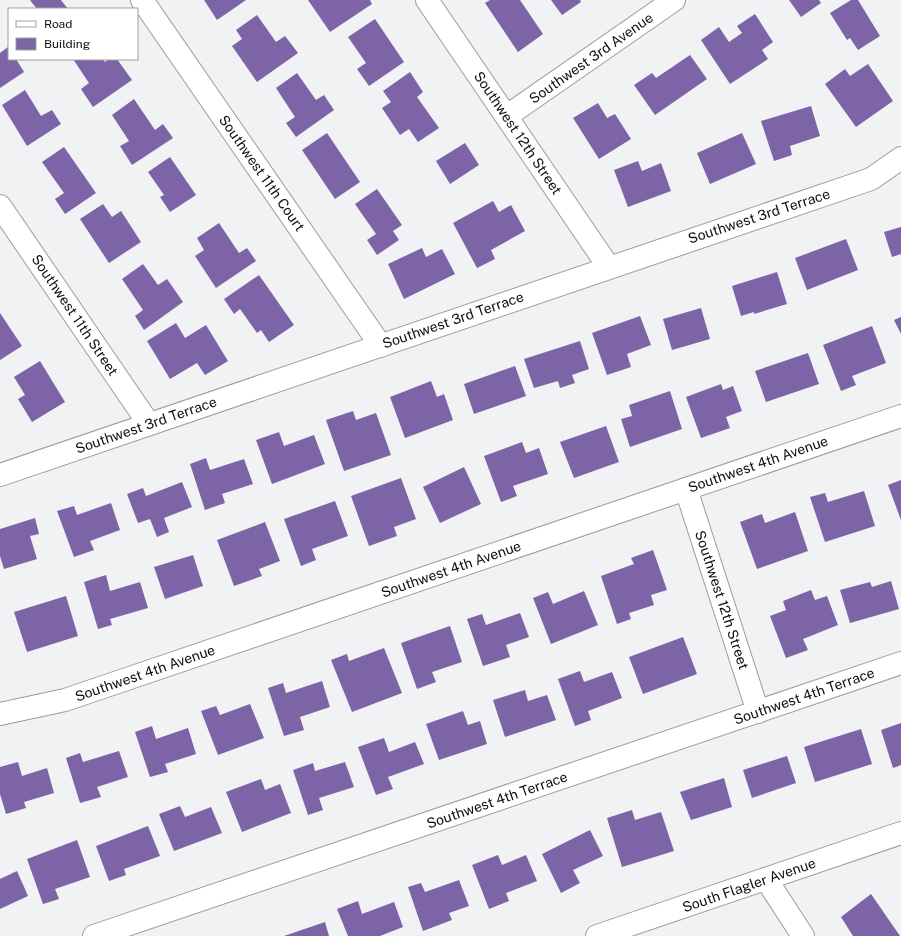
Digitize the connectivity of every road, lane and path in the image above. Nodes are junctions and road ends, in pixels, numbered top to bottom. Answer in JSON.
{"nodes":[{"id":1,"x":142,"y":0,"type":"edge"},
{"id":2,"x":427,"y":0,"type":"edge"},
{"id":3,"x":674,"y":0,"type":"edge"},
{"id":4,"x":507,"y":116,"type":"junction"},
{"id":5,"x":901,"y":158,"type":"edge"},
{"id":6,"x":0,"y":206,"type":"edge"},
{"id":7,"x":608,"y":266,"type":"junction"},
{"id":8,"x":380,"y":346,"type":"junction"},
{"id":9,"x":901,"y":416,"type":"edge"},
{"id":10,"x":149,"y":424,"type":"junction"},
{"id":11,"x":0,"y":475,"type":"edge"},
{"id":12,"x":686,"y":489,"type":"junction"},
{"id":13,"x":901,"y":663,"type":"edge"},
{"id":14,"x":758,"y":712,"type":"junction"},
{"id":15,"x":0,"y":714,"type":"edge"},
{"id":16,"x":901,"y":833,"type":"edge"},
{"id":17,"x":766,"y":879,"type":"junction"},
{"id":18,"x":94,"y":936,"type":"edge"},
{"id":19,"x":597,"y":936,"type":"edge"},
{"id":20,"x":803,"y":936,"type":"edge"}],
"edges":[{"from":1,"to":8,"type":"street","name":"Southwest 11th Court"},
{"from":2,"to":4,"type":"street","name":"Southwest 12th Street"},
{"from":3,"to":4,"type":"street","name":"Southwest 3rd Avenue"},
{"from":4,"to":7,"type":"street","name":"Southwest 12th Street"},
{"from":5,"to":7,"type":"street","name":"Southwest 3rd Terrace"},
{"from":6,"to":10,"type":"street","name":"Southwest 11th Street"},
{"from":7,"to":8,"type":"street","name":"Southwest 3rd Terrace"},
{"from":8,"to":10,"type":"street","name":"Southwest 3rd Terrace"},
{"from":9,"to":12,"type":"street","name":"Southwest 4th Avenue"},
{"from":10,"to":11,"type":"street","name":"Southwest 3rd Terrace"},
{"from":12,"to":14,"type":"street","name":"Southwest 12th Street"},
{"from":12,"to":15,"type":"street","name":"Southwest 4th Avenue"},
{"from":13,"to":14,"type":"street","name":"Southwest 4th Terrace"},
{"from":14,"to":18,"type":"street","name":"Southwest 4th Terrace"},
{"from":16,"to":17,"type":"street","name":"South Flagler Avenue"},
{"from":17,"to":19,"type":"street","name":"South Flagler Avenue"},
{"from":17,"to":20,"type":"street"}]}
